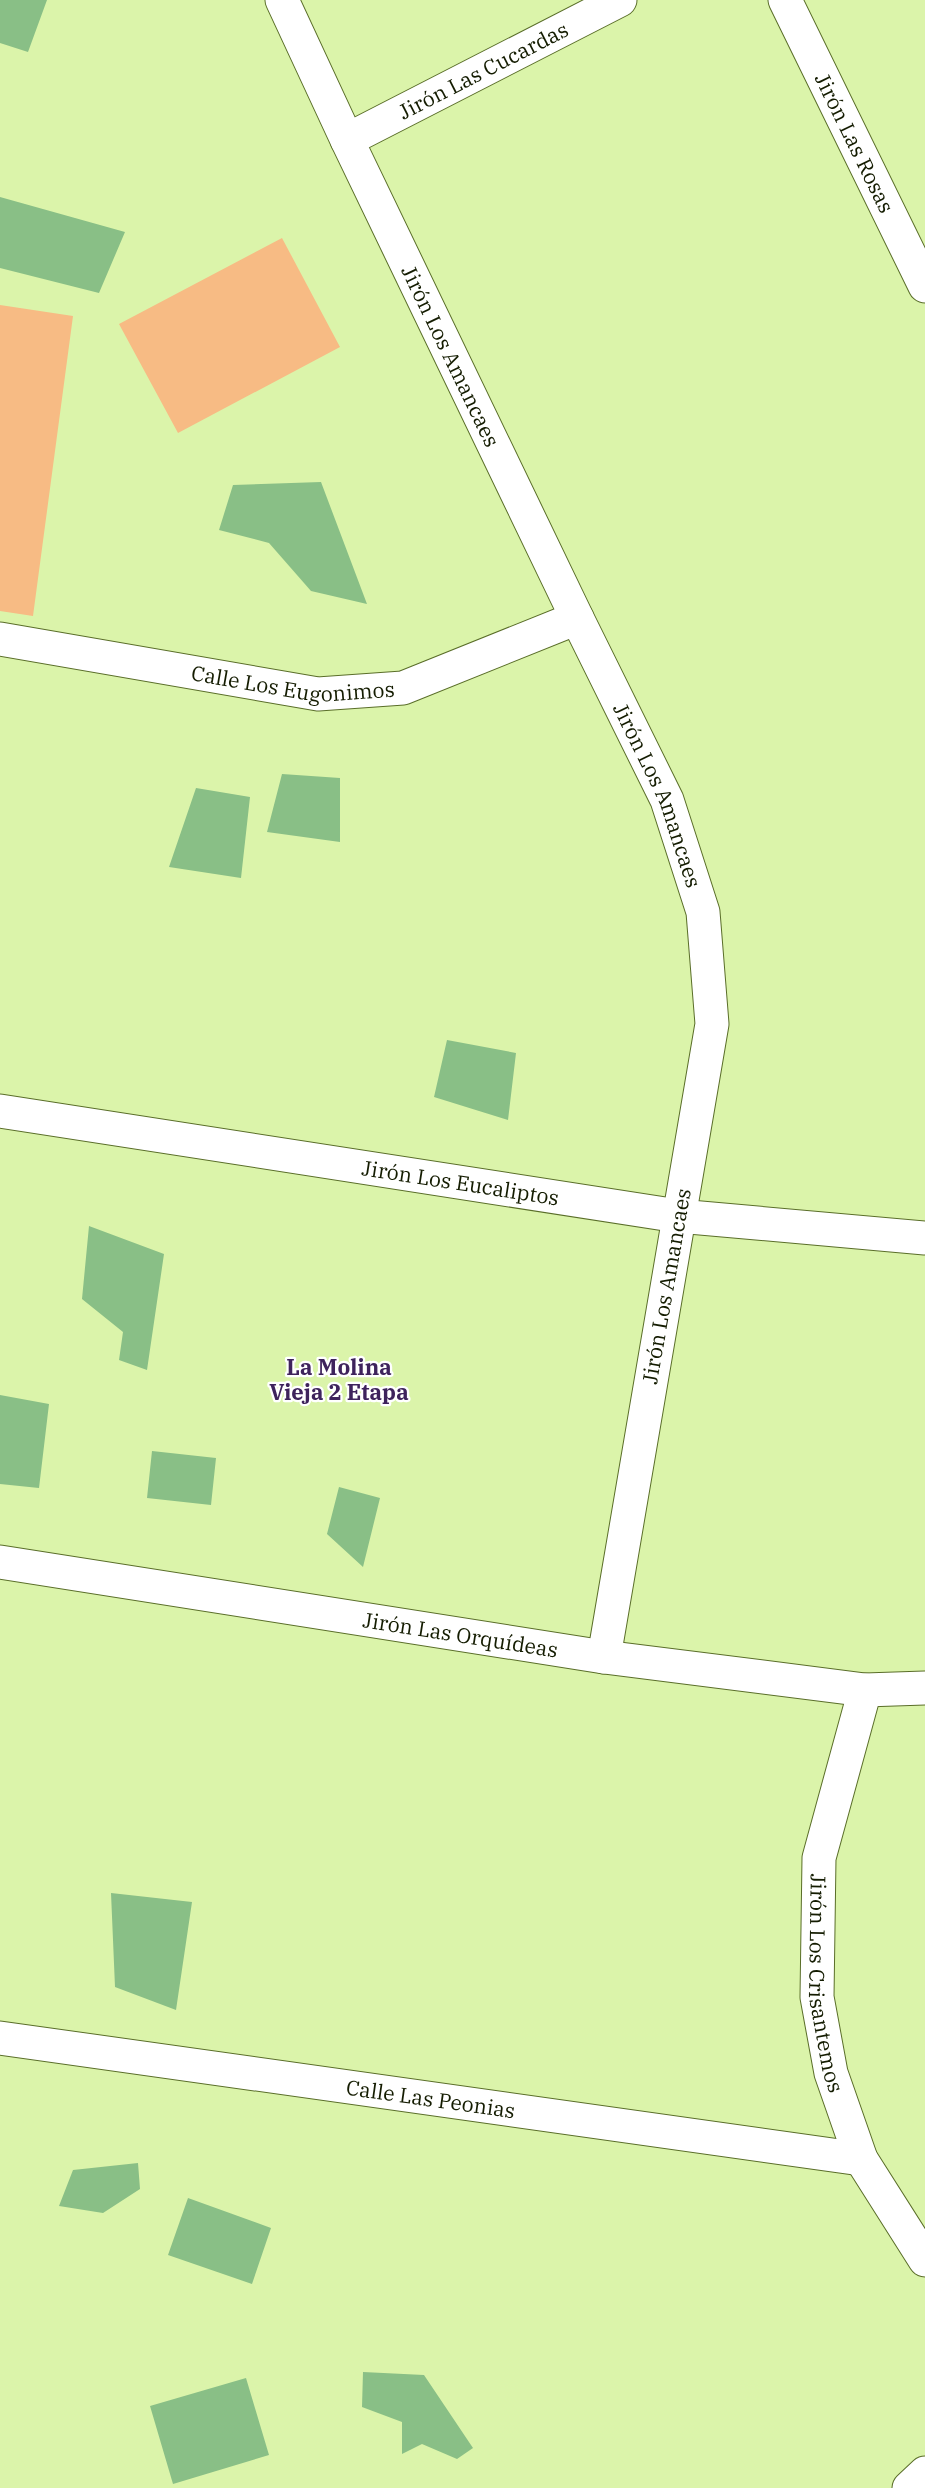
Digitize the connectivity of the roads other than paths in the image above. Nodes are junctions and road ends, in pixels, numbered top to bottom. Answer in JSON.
{"nodes":[{"id":1,"x":282,"y":0,"type":"edge"},
{"id":2,"x":620,"y":0,"type":"edge"},
{"id":3,"x":785,"y":0,"type":"edge"},
{"id":4,"x":347,"y":140,"type":"junction"},
{"id":5,"x":925,"y":285,"type":"edge"},
{"id":6,"x":577,"y":618,"type":"junction"},
{"id":7,"x":0,"y":639,"type":"edge"},
{"id":8,"x":0,"y":1111,"type":"edge"},
{"id":9,"x":678,"y":1216,"type":"junction"},
{"id":10,"x":925,"y":1238,"type":"edge"},
{"id":11,"x":0,"y":1562,"type":"edge"},
{"id":12,"x":604,"y":1657,"type":"junction"},
{"id":13,"x":925,"y":1688,"type":"edge"},
{"id":14,"x":865,"y":1690,"type":"junction"},
{"id":15,"x":0,"y":2038,"type":"edge"},
{"id":16,"x":861,"y":2159,"type":"junction"},
{"id":17,"x":925,"y":2260,"type":"edge"},
{"id":18,"x":925,"y":2473,"type":"edge"},
{"id":19,"x":909,"y":2488,"type":"edge"}],
"edges":[{"from":1,"to":4,"type":"street","name":"Jirón Los Amancaes"},
{"from":2,"to":4,"type":"street","name":"Jirón Las Cucardas"},
{"from":3,"to":5,"type":"street","name":"Jirón Las Rosas"},
{"from":4,"to":6,"type":"street","name":"Jirón Los Amancaes"},
{"from":6,"to":7,"type":"street","name":"Calle Los Eugonimos"},
{"from":6,"to":9,"type":"street","name":"Jirón Los Amancaes"},
{"from":8,"to":9,"type":"street","name":"Jirón Los Eucaliptos"},
{"from":9,"to":10,"type":"street","name":"Jirón Los Eucaliptos"},
{"from":9,"to":12,"type":"street","name":"Jirón Los Amancaes"},
{"from":11,"to":12,"type":"street","name":"Jirón Las Orquídeas"},
{"from":12,"to":14,"type":"street","name":"Jirón Las Orquídeas"},
{"from":13,"to":14,"type":"street","name":"Jirón Las Orquídeas"},
{"from":14,"to":16,"type":"street","name":"Jirón Los Crisantemos"},
{"from":15,"to":16,"type":"street","name":"Calle Las Peonias"},
{"from":16,"to":17,"type":"street","name":"Jirón Los Crisantemos"},
{"from":18,"to":19,"type":"street"}]}
